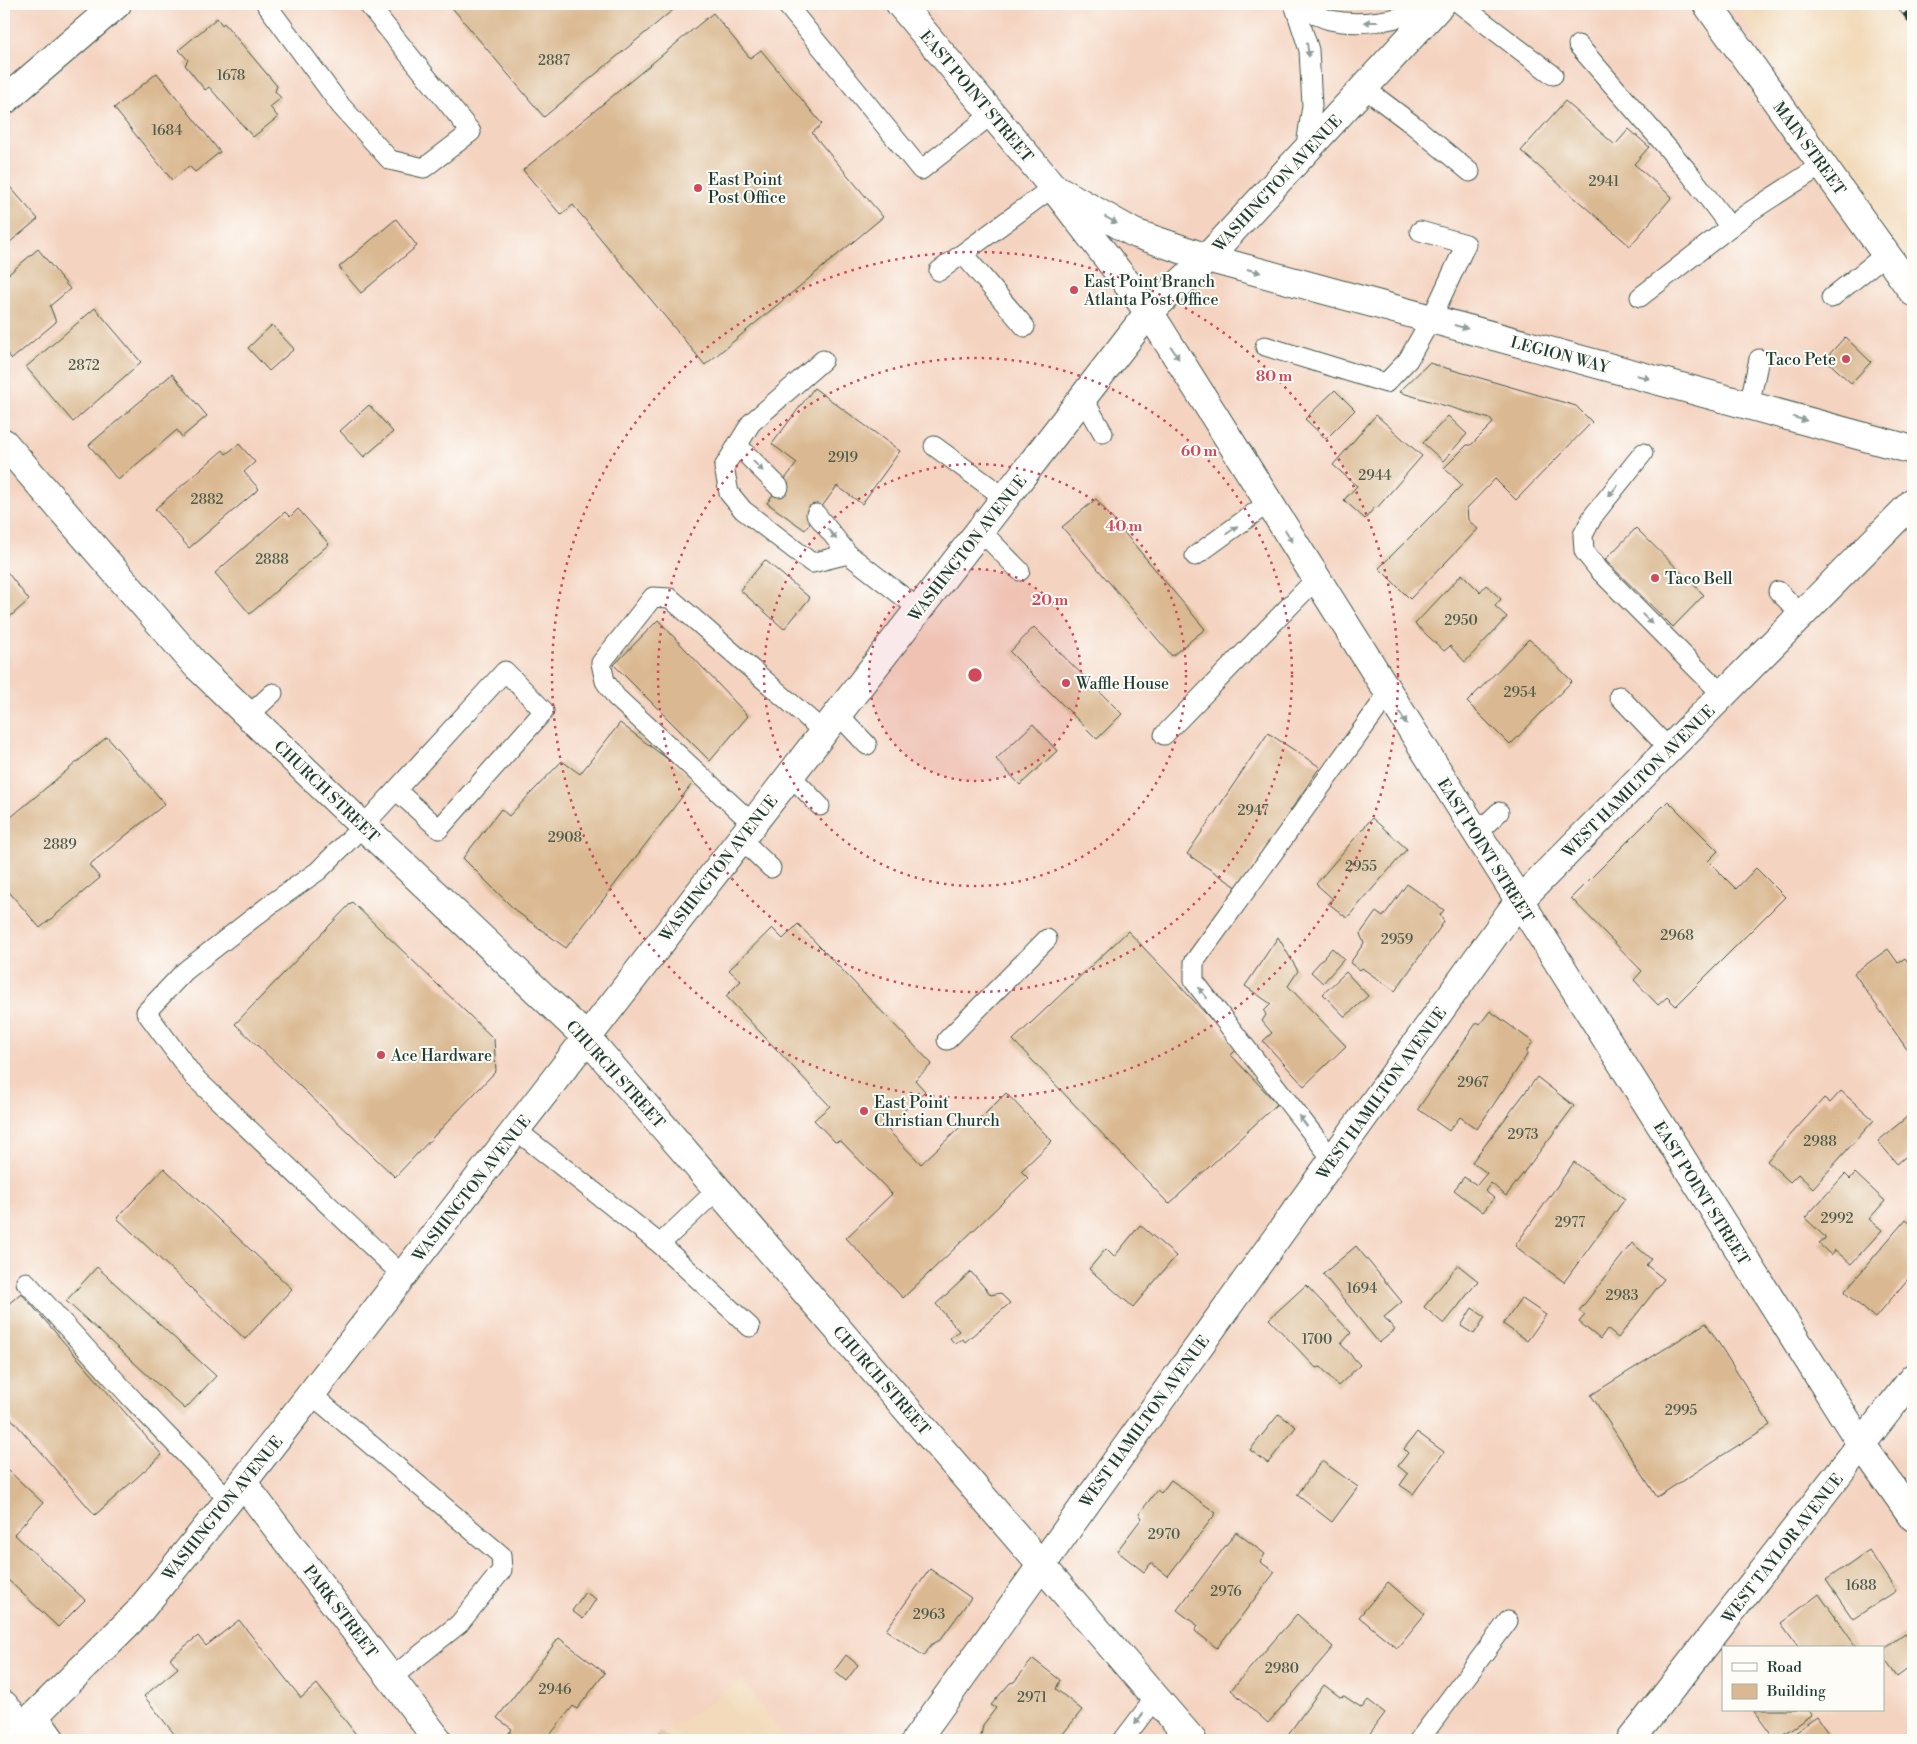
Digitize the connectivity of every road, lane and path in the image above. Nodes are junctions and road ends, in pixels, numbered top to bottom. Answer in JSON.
{"nodes":[{"id":1,"x":117,"y":4,"type":"edge"},
{"id":2,"x":266,"y":4,"type":"edge"},
{"id":3,"x":368,"y":4,"type":"edge"},
{"id":4,"x":786,"y":4,"type":"edge"},
{"id":5,"x":1707,"y":4,"type":"edge"},
{"id":6,"x":1446,"y":5,"type":"edge"},
{"id":7,"x":910,"y":7,"type":"edge"},
{"id":8,"x":1578,"y":45,"type":"dead end"},
{"id":9,"x":1553,"y":75,"type":"dead end"},
{"id":10,"x":1364,"y":88,"type":"junction"},
{"id":11,"x":4,"y":101,"type":"edge"},
{"id":12,"x":992,"y":114,"type":"junction"},
{"id":13,"x":1304,"y":153,"type":"junction"},
{"id":14,"x":1822,"y":165,"type":"junction"},
{"id":15,"x":1470,"y":172,"type":"dead end"},
{"id":16,"x":1053,"y":187,"type":"junction"},
{"id":17,"x":1730,"y":227,"type":"junction"},
{"id":18,"x":1420,"y":230,"type":"dead end"},
{"id":19,"x":963,"y":254,"type":"junction"},
{"id":20,"x":1886,"y":254,"type":"junction"},
{"id":21,"x":1207,"y":258,"type":"junction"},
{"id":22,"x":939,"y":271,"type":"dead end"},
{"id":23,"x":1913,"y":292,"type":"edge"},
{"id":24,"x":1640,"y":297,"type":"dead end"},
{"id":25,"x":1830,"y":298,"type":"dead end"},
{"id":26,"x":1149,"y":312,"type":"junction"},
{"id":27,"x":1431,"y":319,"type":"junction"},
{"id":28,"x":1025,"y":327,"type":"dead end"},
{"id":29,"x":1265,"y":346,"type":"dead end"},
{"id":30,"x":1759,"y":359,"type":"dead end"},
{"id":31,"x":823,"y":360,"type":"dead end"},
{"id":32,"x":1082,"y":398,"type":"junction"},
{"id":33,"x":1749,"y":406,"type":"junction"},
{"id":34,"x":1103,"y":433,"type":"dead end"},
{"id":35,"x":4,"y":443,"type":"edge"},
{"id":36,"x":737,"y":445,"type":"junction"},
{"id":37,"x":934,"y":446,"type":"dead end"},
{"id":38,"x":1913,"y":450,"type":"edge"},
{"id":39,"x":1643,"y":453,"type":"dead end"},
{"id":40,"x":779,"y":487,"type":"dead end"},
{"id":41,"x":1005,"y":498,"type":"junction"},
{"id":42,"x":1913,"y":502,"type":"edge"},
{"id":43,"x":1268,"y":503,"type":"junction"},
{"id":44,"x":816,"y":514,"type":"dead end"},
{"id":45,"x":980,"y":530,"type":"junction"},
{"id":46,"x":848,"y":554,"type":"junction"},
{"id":47,"x":1195,"y":556,"type":"dead end"},
{"id":48,"x":1020,"y":571,"type":"dead end"},
{"id":49,"x":1316,"y":578,"type":"junction"},
{"id":50,"x":1778,"y":591,"type":"dead end"},
{"id":51,"x":919,"y":609,"type":"junction"},
{"id":52,"x":1802,"y":615,"type":"junction"},
{"id":53,"x":273,"y":693,"type":"dead end"},
{"id":54,"x":1388,"y":694,"type":"junction"},
{"id":55,"x":1723,"y":695,"type":"junction"},
{"id":56,"x":1619,"y":696,"type":"dead end"},
{"id":57,"x":249,"y":715,"type":"junction"},
{"id":58,"x":831,"y":723,"type":"junction"},
{"id":59,"x":1164,"y":735,"type":"dead end"},
{"id":60,"x":867,"y":745,"type":"dead end"},
{"id":61,"x":1669,"y":749,"type":"junction"},
{"id":62,"x":790,"y":775,"type":"junction"},
{"id":63,"x":396,"y":790,"type":"junction"},
{"id":64,"x":820,"y":806,"type":"dead end"},
{"id":65,"x":1499,"y":812,"type":"dead end"},
{"id":66,"x":363,"y":826,"type":"junction"},
{"id":67,"x":747,"y":831,"type":"junction"},
{"id":68,"x":1476,"y":834,"type":"junction"},
{"id":69,"x":771,"y":868,"type":"dead end"},
{"id":70,"x":1518,"y":902,"type":"junction"},
{"id":71,"x":1047,"y":939,"type":"dead end"},
{"id":72,"x":587,"y":1038,"type":"junction"},
{"id":73,"x":947,"y":1040,"type":"dead end"},
{"id":74,"x":516,"y":1130,"type":"junction"},
{"id":75,"x":1333,"y":1160,"type":"junction"},
{"id":76,"x":718,"y":1189,"type":"junction"},
{"id":77,"x":660,"y":1244,"type":"junction"},
{"id":78,"x":403,"y":1276,"type":"junction"},
{"id":79,"x":26,"y":1282,"type":"dead end"},
{"id":80,"x":750,"y":1327,"type":"dead end"},
{"id":81,"x":1913,"y":1378,"type":"edge"},
{"id":82,"x":311,"y":1394,"type":"junction"},
{"id":83,"x":1862,"y":1445,"type":"junction"},
{"id":84,"x":236,"y":1491,"type":"junction"},
{"id":85,"x":1913,"y":1517,"type":"edge"},
{"id":86,"x":1041,"y":1565,"type":"junction"},
{"id":87,"x":1508,"y":1621,"type":"dead end"},
{"id":88,"x":391,"y":1678,"type":"junction"},
{"id":89,"x":1155,"y":1698,"type":"junction"},
{"id":90,"x":4,"y":1705,"type":"edge"},
{"id":91,"x":21,"y":1728,"type":"edge"},
{"id":92,"x":51,"y":1740,"type":"edge"},
{"id":93,"x":438,"y":1740,"type":"edge"},
{"id":94,"x":916,"y":1740,"type":"edge"},
{"id":95,"x":1123,"y":1740,"type":"edge"},
{"id":96,"x":1192,"y":1740,"type":"edge"},
{"id":97,"x":1419,"y":1740,"type":"edge"},
{"id":98,"x":1631,"y":1740,"type":"edge"}],
"edges":[{"from":1,"to":11,"type":"street"},
{"from":2,"to":3,"type":"lane"},
{"from":4,"to":12,"type":"lane"},
{"from":5,"to":14,"type":"street","name":"MAIN STREET"},
{"from":6,"to":9,"type":"lane"},
{"from":6,"to":10,"type":"street","name":"WASHINGTON AVENUE"},
{"from":6,"to":13,"type":"lane","one_way":true},
{"from":7,"to":12,"type":"street","name":"EAST POINT STREET"},
{"from":8,"to":17,"type":"lane"},
{"from":10,"to":13,"type":"street","name":"WASHINGTON AVENUE"},
{"from":10,"to":15,"type":"lane"},
{"from":12,"to":16,"type":"street","name":"EAST POINT STREET"},
{"from":13,"to":21,"type":"street","name":"WASHINGTON AVENUE"},
{"from":14,"to":17,"type":"lane"},
{"from":14,"to":20,"type":"street","name":"MAIN STREET"},
{"from":16,"to":19,"type":"lane"},
{"from":16,"to":21,"type":"street","name":"EAST POINT STREET","one_way":true},
{"from":16,"to":26,"type":"street","name":"EAST POINT STREET"},
{"from":17,"to":24,"type":"lane"},
{"from":18,"to":27,"type":"lane"},
{"from":19,"to":22,"type":"lane"},
{"from":19,"to":28,"type":"lane"},
{"from":20,"to":23,"type":"street","name":"MAIN STREET"},
{"from":20,"to":25,"type":"lane"},
{"from":21,"to":26,"type":"street","name":"WASHINGTON AVENUE"},
{"from":21,"to":27,"type":"street","name":"LEGION WAY","one_way":true},
{"from":26,"to":32,"type":"street","name":"WASHINGTON AVENUE"},
{"from":26,"to":43,"type":"street","name":"EAST POINT STREET","one_way":true},
{"from":27,"to":29,"type":"lane"},
{"from":27,"to":33,"type":"street","name":"LEGION WAY","one_way":true},
{"from":30,"to":33,"type":"lane"},
{"from":31,"to":36,"type":"lane"},
{"from":32,"to":34,"type":"lane"},
{"from":32,"to":41,"type":"street","name":"WASHINGTON AVENUE"},
{"from":33,"to":38,"type":"street","name":"LEGION WAY","one_way":true},
{"from":35,"to":57,"type":"street","name":"CHURCH STREET"},
{"from":36,"to":40,"type":"lane","one_way":true},
{"from":36,"to":46,"type":"lane"},
{"from":37,"to":41,"type":"lane"},
{"from":39,"to":55,"type":"lane","one_way":true},
{"from":41,"to":45,"type":"street","name":"WASHINGTON AVENUE"},
{"from":42,"to":52,"type":"street","name":"WEST HAMILTON AVENUE"},
{"from":47,"to":43,"type":"lane","one_way":true},
{"from":43,"to":49,"type":"street","name":"EAST POINT STREET","one_way":true},
{"from":44,"to":46,"type":"lane","one_way":true},
{"from":45,"to":48,"type":"lane"},
{"from":45,"to":51,"type":"street","name":"WASHINGTON AVENUE"},
{"from":46,"to":51,"type":"lane"},
{"from":49,"to":54,"type":"street","name":"EAST POINT STREET"},
{"from":49,"to":59,"type":"lane"},
{"from":50,"to":52,"type":"lane"},
{"from":51,"to":58,"type":"street","name":"WASHINGTON AVENUE"},
{"from":52,"to":55,"type":"street","name":"WEST HAMILTON AVENUE"},
{"from":53,"to":57,"type":"lane"},
{"from":54,"to":68,"type":"street","name":"EAST POINT STREET","one_way":true},
{"from":75,"to":54,"type":"lane","one_way":true},
{"from":55,"to":61,"type":"street","name":"WEST HAMILTON AVENUE"},
{"from":56,"to":61,"type":"lane"},
{"from":57,"to":66,"type":"street","name":"CHURCH STREET"},
{"from":58,"to":60,"type":"lane"},
{"from":58,"to":62,"type":"street","name":"WASHINGTON AVENUE"},
{"from":58,"to":67,"type":"lane"},
{"from":61,"to":70,"type":"street","name":"WEST HAMILTON AVENUE"},
{"from":62,"to":64,"type":"lane"},
{"from":62,"to":67,"type":"street","name":"WASHINGTON AVENUE"},
{"from":63,"to":63,"type":"lane"},
{"from":63,"to":66,"type":"lane"},
{"from":65,"to":68,"type":"lane"},
{"from":66,"to":72,"type":"street","name":"CHURCH STREET"},
{"from":66,"to":78,"type":"lane"},
{"from":67,"to":69,"type":"lane"},
{"from":67,"to":72,"type":"street","name":"WASHINGTON AVENUE"},
{"from":68,"to":70,"type":"street","name":"EAST POINT STREET"},
{"from":70,"to":75,"type":"street","name":"WEST HAMILTON AVENUE"},
{"from":70,"to":83,"type":"street","name":"EAST POINT STREET"},
{"from":71,"to":73,"type":"lane"},
{"from":72,"to":74,"type":"street","name":"WASHINGTON AVENUE"},
{"from":72,"to":76,"type":"street","name":"CHURCH STREET"},
{"from":74,"to":77,"type":"lane"},
{"from":74,"to":78,"type":"street","name":"WASHINGTON AVENUE"},
{"from":75,"to":86,"type":"street","name":"WEST HAMILTON AVENUE"},
{"from":76,"to":77,"type":"lane"},
{"from":76,"to":86,"type":"street","name":"CHURCH STREET"},
{"from":77,"to":80,"type":"lane"},
{"from":78,"to":82,"type":"street","name":"WASHINGTON AVENUE"},
{"from":79,"to":84,"type":"lane"},
{"from":81,"to":83,"type":"street","name":"WEST TAYLOR AVENUE"},
{"from":82,"to":84,"type":"street","name":"WASHINGTON AVENUE"},
{"from":82,"to":88,"type":"lane"},
{"from":83,"to":85,"type":"street","name":"EAST POINT STREET"},
{"from":83,"to":98,"type":"street","name":"WEST TAYLOR AVENUE"},
{"from":84,"to":88,"type":"street","name":"PARK STREET"},
{"from":84,"to":91,"type":"street","name":"WASHINGTON AVENUE"},
{"from":86,"to":89,"type":"street","name":"CHURCH STREET"},
{"from":86,"to":94,"type":"street","name":"WEST HAMILTON AVENUE"},
{"from":87,"to":97,"type":"lane"},
{"from":88,"to":93,"type":"street","name":"PARK STREET"},
{"from":89,"to":95,"type":"lane","one_way":true},
{"from":89,"to":96,"type":"street","name":"CHURCH STREET"},
{"from":90,"to":91,"type":"street"},
{"from":91,"to":92,"type":"street"}]}
